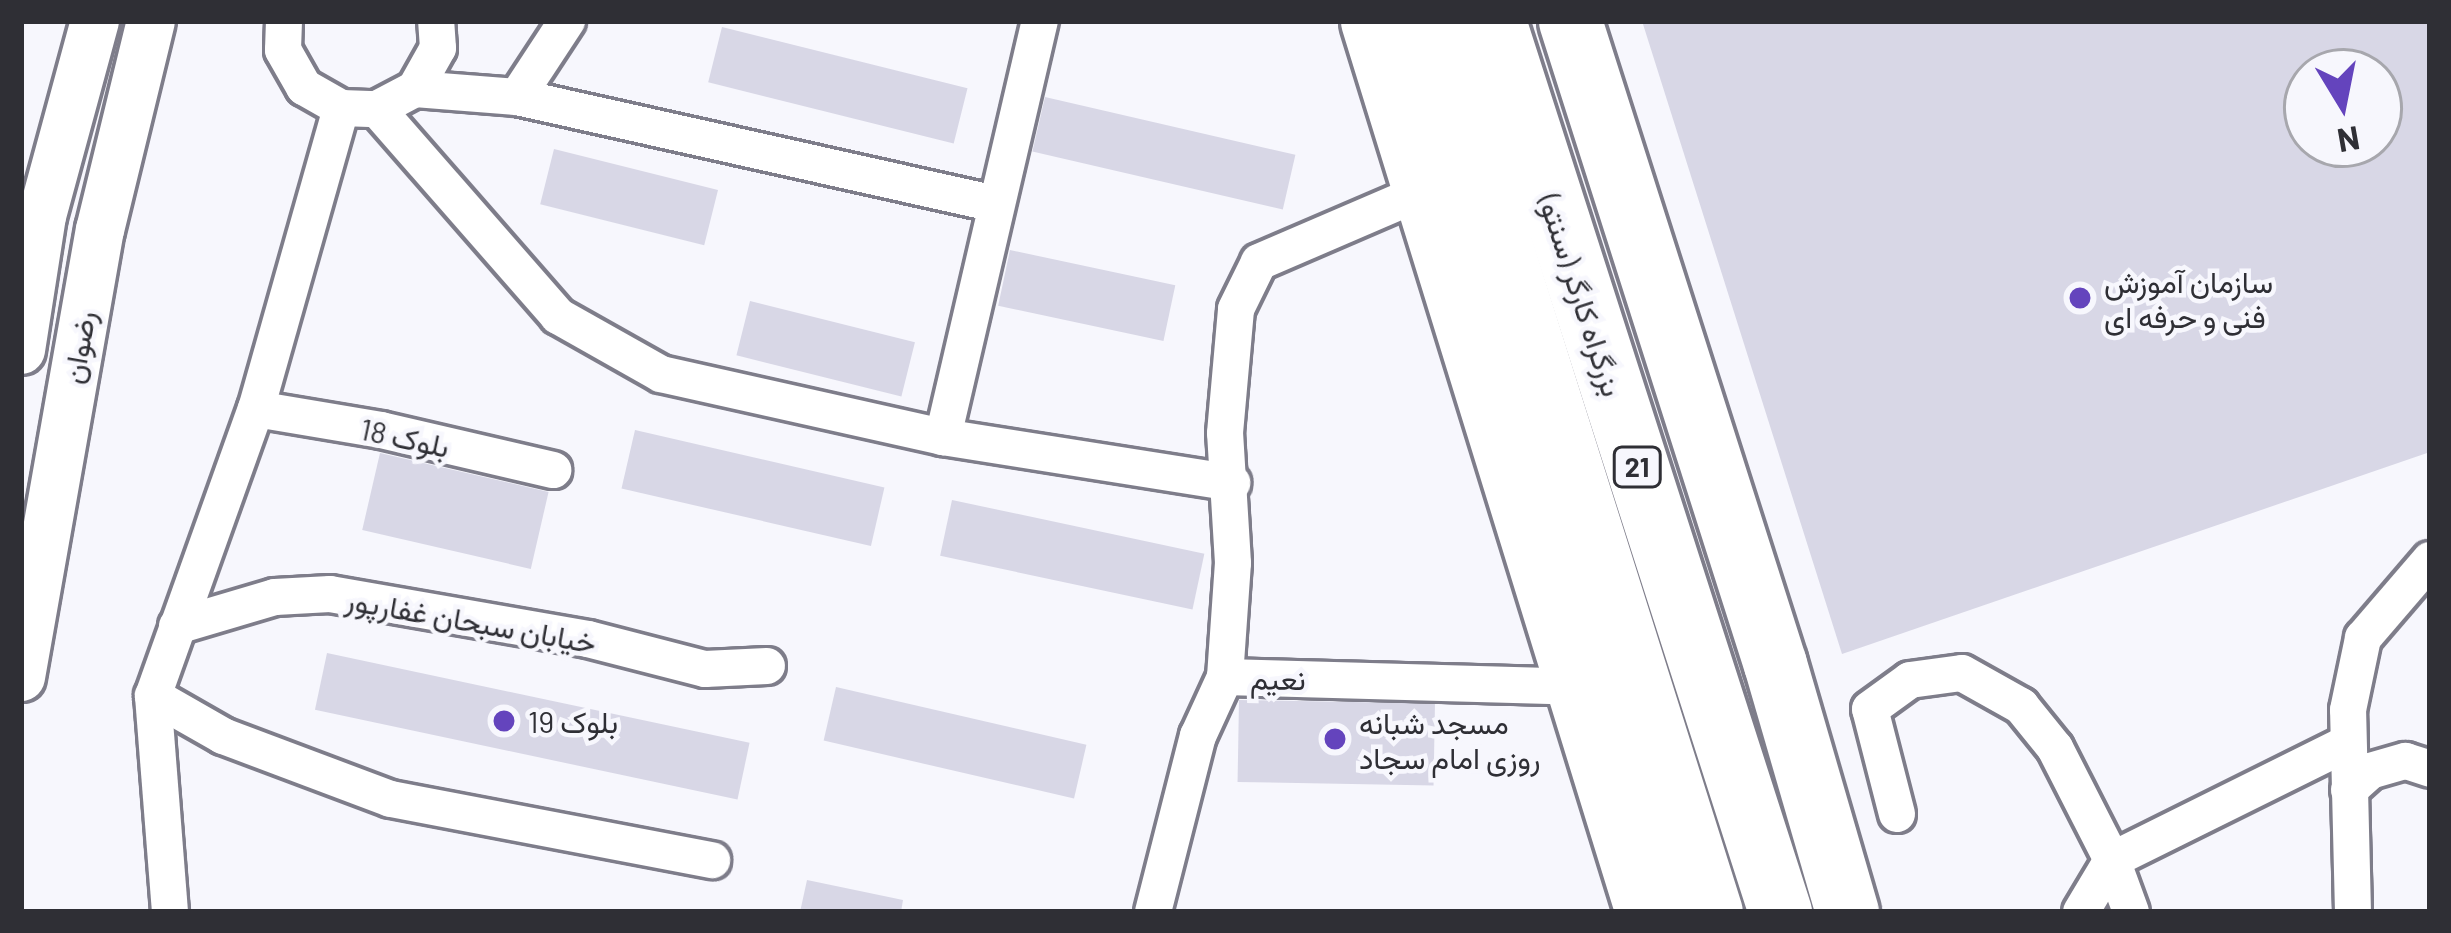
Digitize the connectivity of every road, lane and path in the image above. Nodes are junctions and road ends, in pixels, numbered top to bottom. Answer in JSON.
{"nodes":[{"id":1,"x":95,"y":21,"type":"edge"},
{"id":2,"x":151,"y":21,"type":"edge"},
{"id":3,"x":284,"y":21,"type":"edge"},
{"id":4,"x":436,"y":21,"type":"edge"},
{"id":5,"x":567,"y":21,"type":"edge"},
{"id":6,"x":1041,"y":21,"type":"edge"},
{"id":7,"x":1372,"y":21,"type":"edge"},
{"id":8,"x":1430,"y":21,"type":"edge"},
{"id":9,"x":1495,"y":21,"type":"edge"},
{"id":10,"x":1570,"y":21,"type":"edge"},
{"id":11,"x":415,"y":89,"type":"junction"},
{"id":12,"x":517,"y":97,"type":"junction"},
{"id":13,"x":359,"y":108,"type":"junction"},
{"id":14,"x":1424,"y":191,"type":"junction"},
{"id":15,"x":994,"y":204,"type":"junction"},
{"id":16,"x":31,"y":215,"type":"edge"},
{"id":17,"x":21,"y":350,"type":"edge"},
{"id":18,"x":256,"y":409,"type":"junction"},
{"id":19,"x":944,"y":437,"type":"junction"},
{"id":20,"x":553,"y":470,"type":"dead end"},
{"id":21,"x":1232,"y":483,"type":"junction"},
{"id":22,"x":2428,"y":562,"type":"edge"},
{"id":23,"x":2430,"y":604,"type":"edge"},
{"id":24,"x":176,"y":626,"type":"junction"},
{"id":25,"x":766,"y":666,"type":"dead end"},
{"id":26,"x":21,"y":676,"type":"edge"},
{"id":27,"x":1225,"y":677,"type":"junction"},
{"id":28,"x":1577,"y":687,"type":"junction"},
{"id":29,"x":153,"y":696,"type":"junction"},
{"id":30,"x":2348,"y":743,"type":"junction"},
{"id":31,"x":2430,"y":770,"type":"edge"},
{"id":32,"x":2349,"y":790,"type":"junction"},
{"id":33,"x":1898,"y":814,"type":"dead end"},
{"id":34,"x":712,"y":860,"type":"dead end"},
{"id":35,"x":2112,"y":860,"type":"junction"},
{"id":36,"x":170,"y":912,"type":"edge"},
{"id":37,"x":1153,"y":912,"type":"edge"},
{"id":38,"x":1647,"y":912,"type":"edge"},
{"id":39,"x":1711,"y":912,"type":"edge"},
{"id":40,"x":1780,"y":912,"type":"edge"},
{"id":41,"x":1847,"y":912,"type":"edge"},
{"id":42,"x":2081,"y":912,"type":"edge"},
{"id":43,"x":2131,"y":912,"type":"edge"},
{"id":44,"x":2353,"y":912,"type":"edge"}],
"edges":[{"from":1,"to":16,"type":"main road","name":"رضوان"},
{"from":2,"to":26,"type":"main road","name":"رضوان"},
{"from":3,"to":13,"type":"street"},
{"from":4,"to":11,"type":"street"},
{"from":5,"to":12,"type":"street"},
{"from":6,"to":15,"type":"street"},
{"from":7,"to":14,"type":"highway"},
{"from":8,"to":39,"type":"highway","name":"بزرگراه کارگر (سنتو)","number":"21"},
{"from":9,"to":40,"type":"highway","name":"بزرگراه کارگر (سنتو)","number":"21"},
{"from":10,"to":41,"type":"highway"},
{"from":11,"to":12,"type":"street"},
{"from":11,"to":13,"type":"street"},
{"from":12,"to":15,"type":"street"},
{"from":13,"to":18,"type":"street"},
{"from":13,"to":19,"type":"street"},
{"from":14,"to":21,"type":"street"},
{"from":14,"to":28,"type":"highway"},
{"from":15,"to":19,"type":"street"},
{"from":16,"to":17,"type":"main road","name":"رضوان"},
{"from":18,"to":20,"type":"street","name":"بلوک 18"},
{"from":18,"to":24,"type":"street"},
{"from":19,"to":21,"type":"street"},
{"from":21,"to":27,"type":"street"},
{"from":22,"to":23,"type":"street"},
{"from":22,"to":30,"type":"street"},
{"from":24,"to":25,"type":"street","name":"خیابان سبحان غفارپور"},
{"from":24,"to":29,"type":"street"},
{"from":27,"to":28,"type":"street","name":"نعیم"},
{"from":27,"to":37,"type":"street","name":"نعیم"},
{"from":28,"to":38,"type":"highway"},
{"from":29,"to":34,"type":"street"},
{"from":29,"to":36,"type":"street"},
{"from":30,"to":32,"type":"street"},
{"from":30,"to":35,"type":"street"},
{"from":31,"to":32,"type":"street"},
{"from":32,"to":44,"type":"street"},
{"from":33,"to":35,"type":"street"},
{"from":35,"to":42,"type":"street"},
{"from":35,"to":43,"type":"street"}]}
